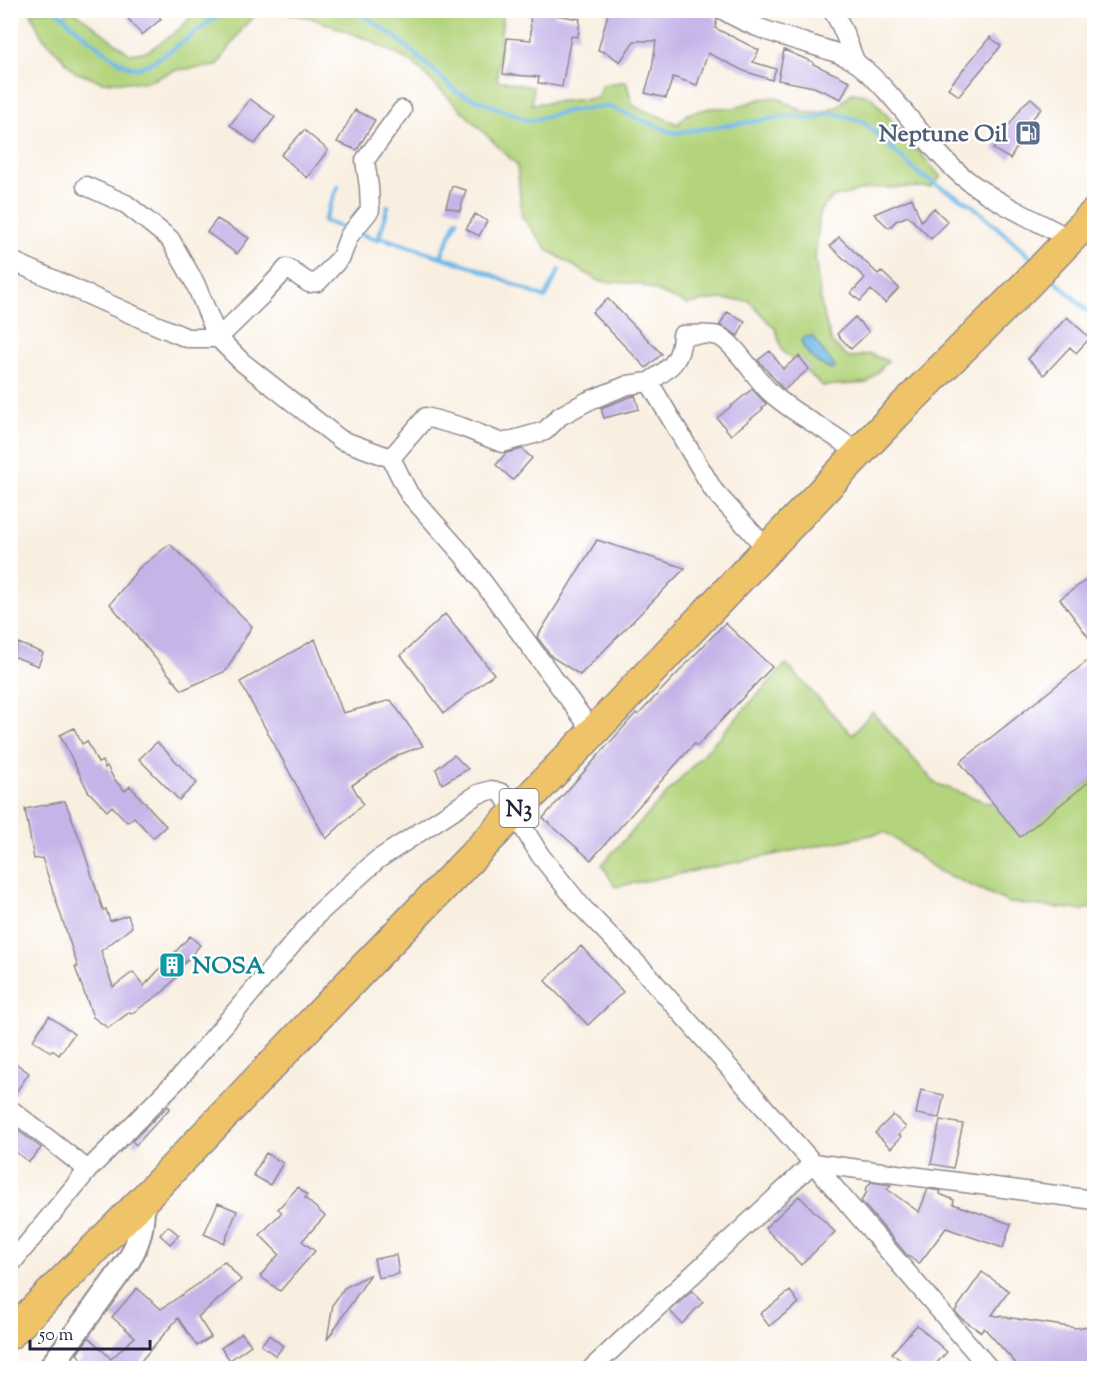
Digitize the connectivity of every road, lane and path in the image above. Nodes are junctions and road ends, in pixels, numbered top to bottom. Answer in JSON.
{"nodes":[{"id":1,"x":723,"y":10,"type":"edge"},
{"id":2,"x":832,"y":10,"type":"edge"},
{"id":3,"x":846,"y":18,"type":"edge"},
{"id":4,"x":856,"y":63,"type":"junction"},
{"id":5,"x":402,"y":110,"type":"dead end"},
{"id":6,"x":86,"y":186,"type":"dead end"},
{"id":7,"x":1095,"y":214,"type":"edge"},
{"id":8,"x":1064,"y":245,"type":"junction"},
{"id":9,"x":10,"y":260,"type":"edge"},
{"id":10,"x":218,"y":338,"type":"junction"},
{"id":11,"x":649,"y":382,"type":"junction"},
{"id":12,"x":858,"y":454,"type":"junction"},
{"id":13,"x":391,"y":458,"type":"junction"},
{"id":14,"x":767,"y":549,"type":"junction"},
{"id":15,"x":593,"y":732,"type":"junction"},
{"id":16,"x":514,"y":812,"type":"junction"},
{"id":17,"x":10,"y":1109,"type":"edge"},
{"id":18,"x":813,"y":1163,"type":"junction"},
{"id":19,"x":88,"y":1170,"type":"junction"},
{"id":20,"x":144,"y":1199,"type":"junction"},
{"id":21,"x":1095,"y":1200,"type":"edge"},
{"id":22,"x":10,"y":1266,"type":"edge"},
{"id":23,"x":10,"y":1334,"type":"edge"},
{"id":24,"x":980,"y":1365,"type":"edge"},
{"id":25,"x":50,"y":1368,"type":"edge"},
{"id":26,"x":592,"y":1368,"type":"edge"}],
"edges":[{"from":1,"to":4,"type":"street"},
{"from":2,"to":3,"type":"street"},
{"from":3,"to":4,"type":"street"},
{"from":4,"to":8,"type":"street"},
{"from":5,"to":10,"type":"street"},
{"from":6,"to":10,"type":"street"},
{"from":7,"to":8,"type":"highway","number":"N3"},
{"from":8,"to":12,"type":"highway","number":"N3"},
{"from":9,"to":10,"type":"street"},
{"from":10,"to":13,"type":"street"},
{"from":11,"to":12,"type":"street"},
{"from":11,"to":13,"type":"street"},
{"from":11,"to":14,"type":"street"},
{"from":12,"to":14,"type":"highway","number":"N3"},
{"from":13,"to":15,"type":"street"},
{"from":14,"to":15,"type":"highway","number":"N3"},
{"from":15,"to":16,"type":"highway","number":"N3"},
{"from":16,"to":18,"type":"street"},
{"from":16,"to":19,"type":"street"},
{"from":16,"to":20,"type":"highway","number":"N3"},
{"from":17,"to":19,"type":"street"},
{"from":18,"to":21,"type":"street"},
{"from":18,"to":24,"type":"street"},
{"from":18,"to":26,"type":"street"},
{"from":19,"to":22,"type":"street"},
{"from":20,"to":23,"type":"highway","number":"N3"},
{"from":20,"to":25,"type":"street"}]}
